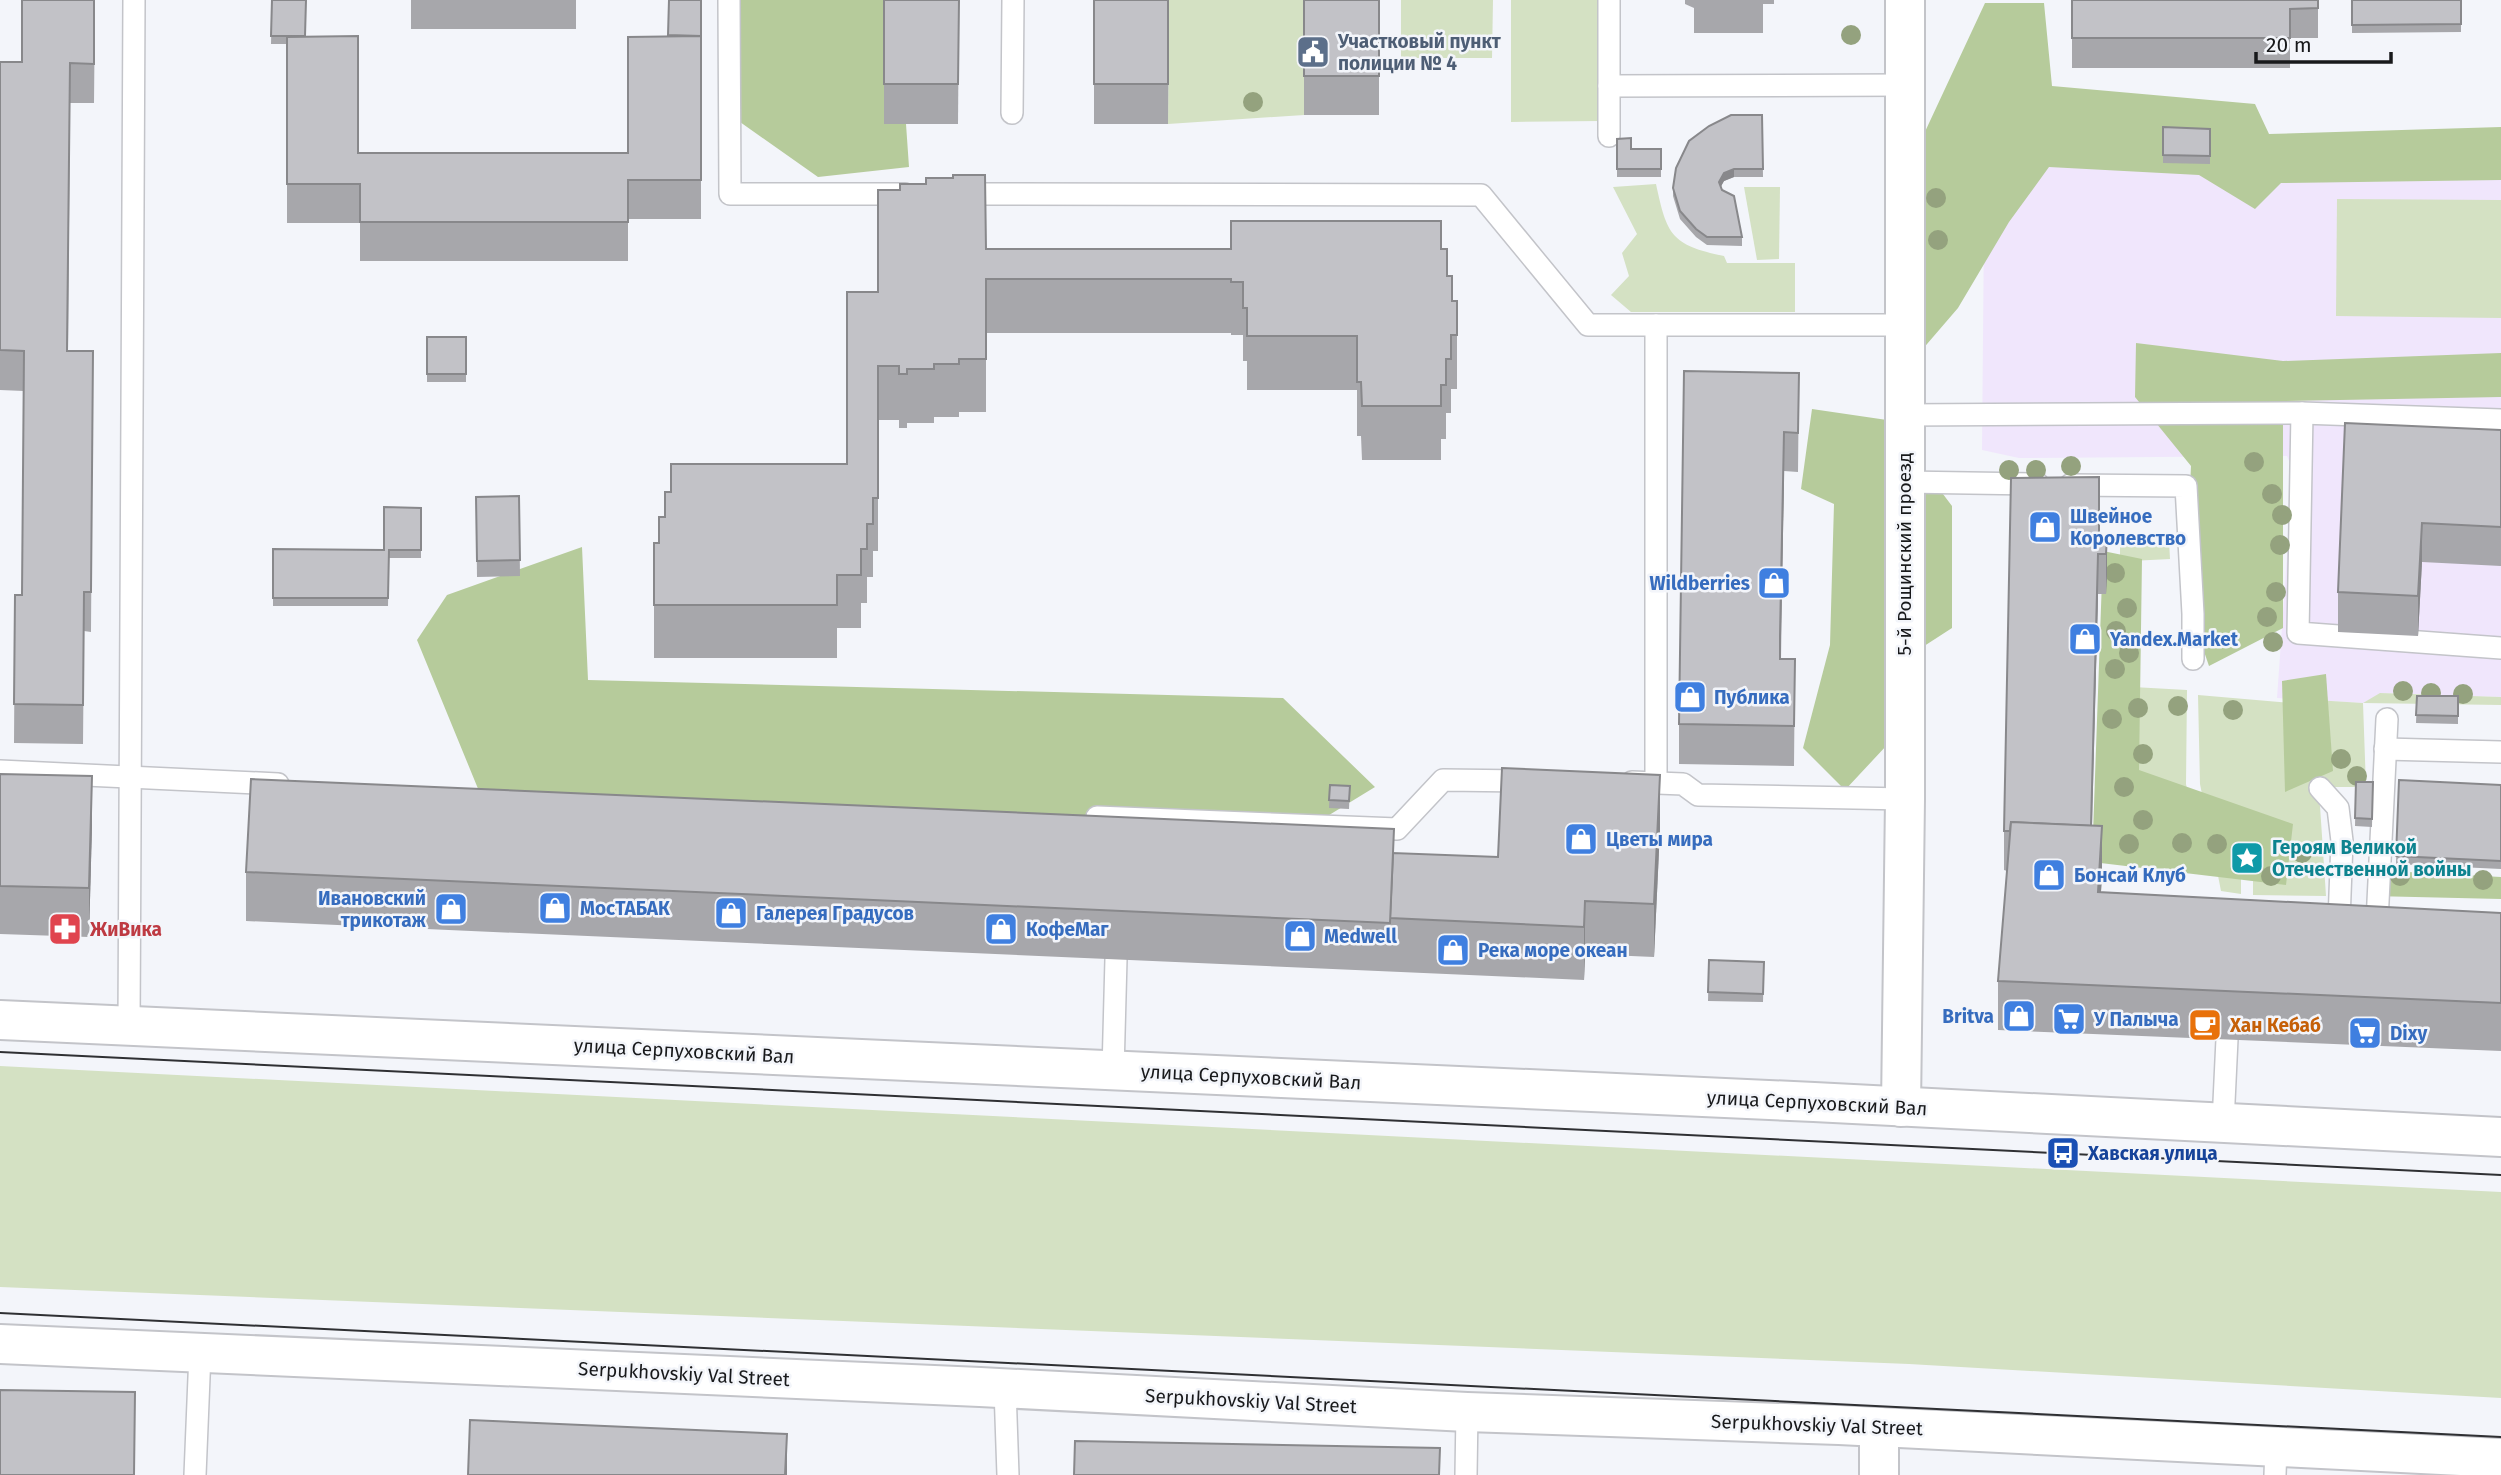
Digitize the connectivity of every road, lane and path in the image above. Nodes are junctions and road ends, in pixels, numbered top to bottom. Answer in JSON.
{"nodes":[{"id":1,"x":134,"y":0,"type":"edge"},
{"id":2,"x":729,"y":0,"type":"edge"},
{"id":3,"x":1013,"y":0,"type":"edge"},
{"id":4,"x":1609,"y":0,"type":"edge"},
{"id":5,"x":1905,"y":0,"type":"edge"},
{"id":6,"x":1905,"y":85,"type":"junction"},
{"id":7,"x":1609,"y":86,"type":"junction"},
{"id":8,"x":1012,"y":113,"type":"dead end"},
{"id":9,"x":1609,"y":136,"type":"dead end"},
{"id":10,"x":1656,"y":325,"type":"junction"},
{"id":11,"x":1906,"y":325,"type":"junction"},
{"id":12,"x":2302,"y":413,"type":"junction"},
{"id":13,"x":1905,"y":415,"type":"junction"},
{"id":14,"x":2501,"y":420,"type":"edge"},
{"id":15,"x":1904,"y":482,"type":"junction"},
{"id":16,"x":2501,"y":648,"type":"edge"},
{"id":17,"x":2193,"y":659,"type":"dead end"},
{"id":18,"x":2387,"y":719,"type":"dead end"},
{"id":19,"x":2385,"y":749,"type":"junction"},
{"id":20,"x":2501,"y":752,"type":"edge"},
{"id":21,"x":0,"y":771,"type":"edge"},
{"id":22,"x":131,"y":778,"type":"junction"},
{"id":23,"x":1555,"y":781,"type":"edge"},
{"id":24,"x":1607,"y":781,"type":"edge"},
{"id":25,"x":1656,"y":782,"type":"junction"},
{"id":26,"x":304,"y":785,"type":"edge"},
{"id":27,"x":2320,"y":788,"type":"dead end"},
{"id":28,"x":1905,"y":799,"type":"junction"},
{"id":29,"x":1077,"y":816,"type":"edge"},
{"id":30,"x":1118,"y":817,"type":"junction"},
{"id":31,"x":1118,"y":842,"type":"edge"},
{"id":32,"x":2312,"y":919,"type":"edge"},
{"id":33,"x":2339,"y":920,"type":"junction"},
{"id":34,"x":2377,"y":922,"type":"junction"},
{"id":35,"x":2403,"y":923,"type":"edge"},
{"id":36,"x":1116,"y":960,"type":"edge"},
{"id":37,"x":0,"y":1020,"type":"edge"},
{"id":38,"x":129,"y":1027,"type":"junction"},
{"id":39,"x":2227,"y":1040,"type":"edge"},
{"id":40,"x":1112,"y":1071,"type":"junction"},
{"id":41,"x":1900,"y":1107,"type":"junction"},
{"id":42,"x":2223,"y":1123,"type":"junction"},
{"id":43,"x":2501,"y":1137,"type":"edge"},
{"id":44,"x":0,"y":1344,"type":"edge"},
{"id":45,"x":200,"y":1353,"type":"junction"},
{"id":46,"x":1005,"y":1389,"type":"junction"},
{"id":47,"x":1467,"y":1412,"type":"junction"},
{"id":48,"x":1879,"y":1427,"type":"junction"},
{"id":49,"x":2275,"y":1461,"type":"edge"},
{"id":50,"x":2483,"y":1463,"type":"edge"},
{"id":51,"x":194,"y":1475,"type":"edge"},
{"id":52,"x":1007,"y":1475,"type":"edge"},
{"id":53,"x":1466,"y":1475,"type":"edge"},
{"id":54,"x":1879,"y":1475,"type":"edge"}],
"edges":[{"from":1,"to":22,"type":"lane"},
{"from":2,"to":10,"type":"lane"},
{"from":3,"to":8,"type":"lane"},
{"from":4,"to":7,"type":"lane"},
{"from":5,"to":6,"type":"main road","name":"5-й Рощинский проезд"},
{"from":6,"to":7,"type":"lane"},
{"from":6,"to":11,"type":"main road","name":"5-й Рощинский проезд"},
{"from":7,"to":9,"type":"lane"},
{"from":10,"to":11,"type":"lane"},
{"from":10,"to":25,"type":"lane"},
{"from":11,"to":13,"type":"main road","name":"5-й Рощинский проезд"},
{"from":12,"to":13,"type":"lane"},
{"from":12,"to":14,"type":"lane"},
{"from":12,"to":16,"type":"lane"},
{"from":13,"to":15,"type":"main road","name":"5-й Рощинский проезд"},
{"from":15,"to":17,"type":"lane"},
{"from":15,"to":28,"type":"main road","name":"5-й Рощинский проезд"},
{"from":18,"to":19,"type":"lane"},
{"from":19,"to":20,"type":"lane"},
{"from":19,"to":34,"type":"lane"},
{"from":21,"to":22,"type":"lane"},
{"from":22,"to":26,"type":"lane"},
{"from":22,"to":38,"type":"lane"},
{"from":23,"to":30,"type":"lane"},
{"from":24,"to":25,"type":"lane"},
{"from":25,"to":28,"type":"lane"},
{"from":27,"to":33,"type":"lane"},
{"from":28,"to":41,"type":"main road","name":"5-й Рощинский проезд"},
{"from":29,"to":30,"type":"lane"},
{"from":30,"to":31,"type":"lane"},
{"from":32,"to":33,"type":"lane"},
{"from":33,"to":34,"type":"lane"},
{"from":34,"to":35,"type":"lane"},
{"from":36,"to":40,"type":"lane"},
{"from":37,"to":38,"type":"main road","name":"улица Серпуховский Вал"},
{"from":38,"to":40,"type":"main road","name":"улица Серпуховский Вал"},
{"from":39,"to":42,"type":"lane"},
{"from":40,"to":41,"type":"main road","name":"улица Серпуховский Вал"},
{"from":41,"to":42,"type":"main road","name":"улица Серпуховский Вал"},
{"from":42,"to":43,"type":"main road","name":"улица Серпуховский Вал"},
{"from":44,"to":45,"type":"main road","name":"Serpukhovskiy Val Street"},
{"from":45,"to":46,"type":"main road","name":"Serpukhovskiy Val Street"},
{"from":45,"to":51,"type":"lane"},
{"from":46,"to":47,"type":"main road","name":"Serpukhovskiy Val Street"},
{"from":46,"to":52,"type":"lane"},
{"from":47,"to":48,"type":"main road","name":"Serpukhovskiy Val Street"},
{"from":47,"to":53,"type":"lane"},
{"from":48,"to":49,"type":"main road","name":"Serpukhovskiy Val Street"},
{"from":48,"to":54,"type":"main road"},
{"from":49,"to":50,"type":"main road","name":"Serpukhovskiy Val Street"}]}
